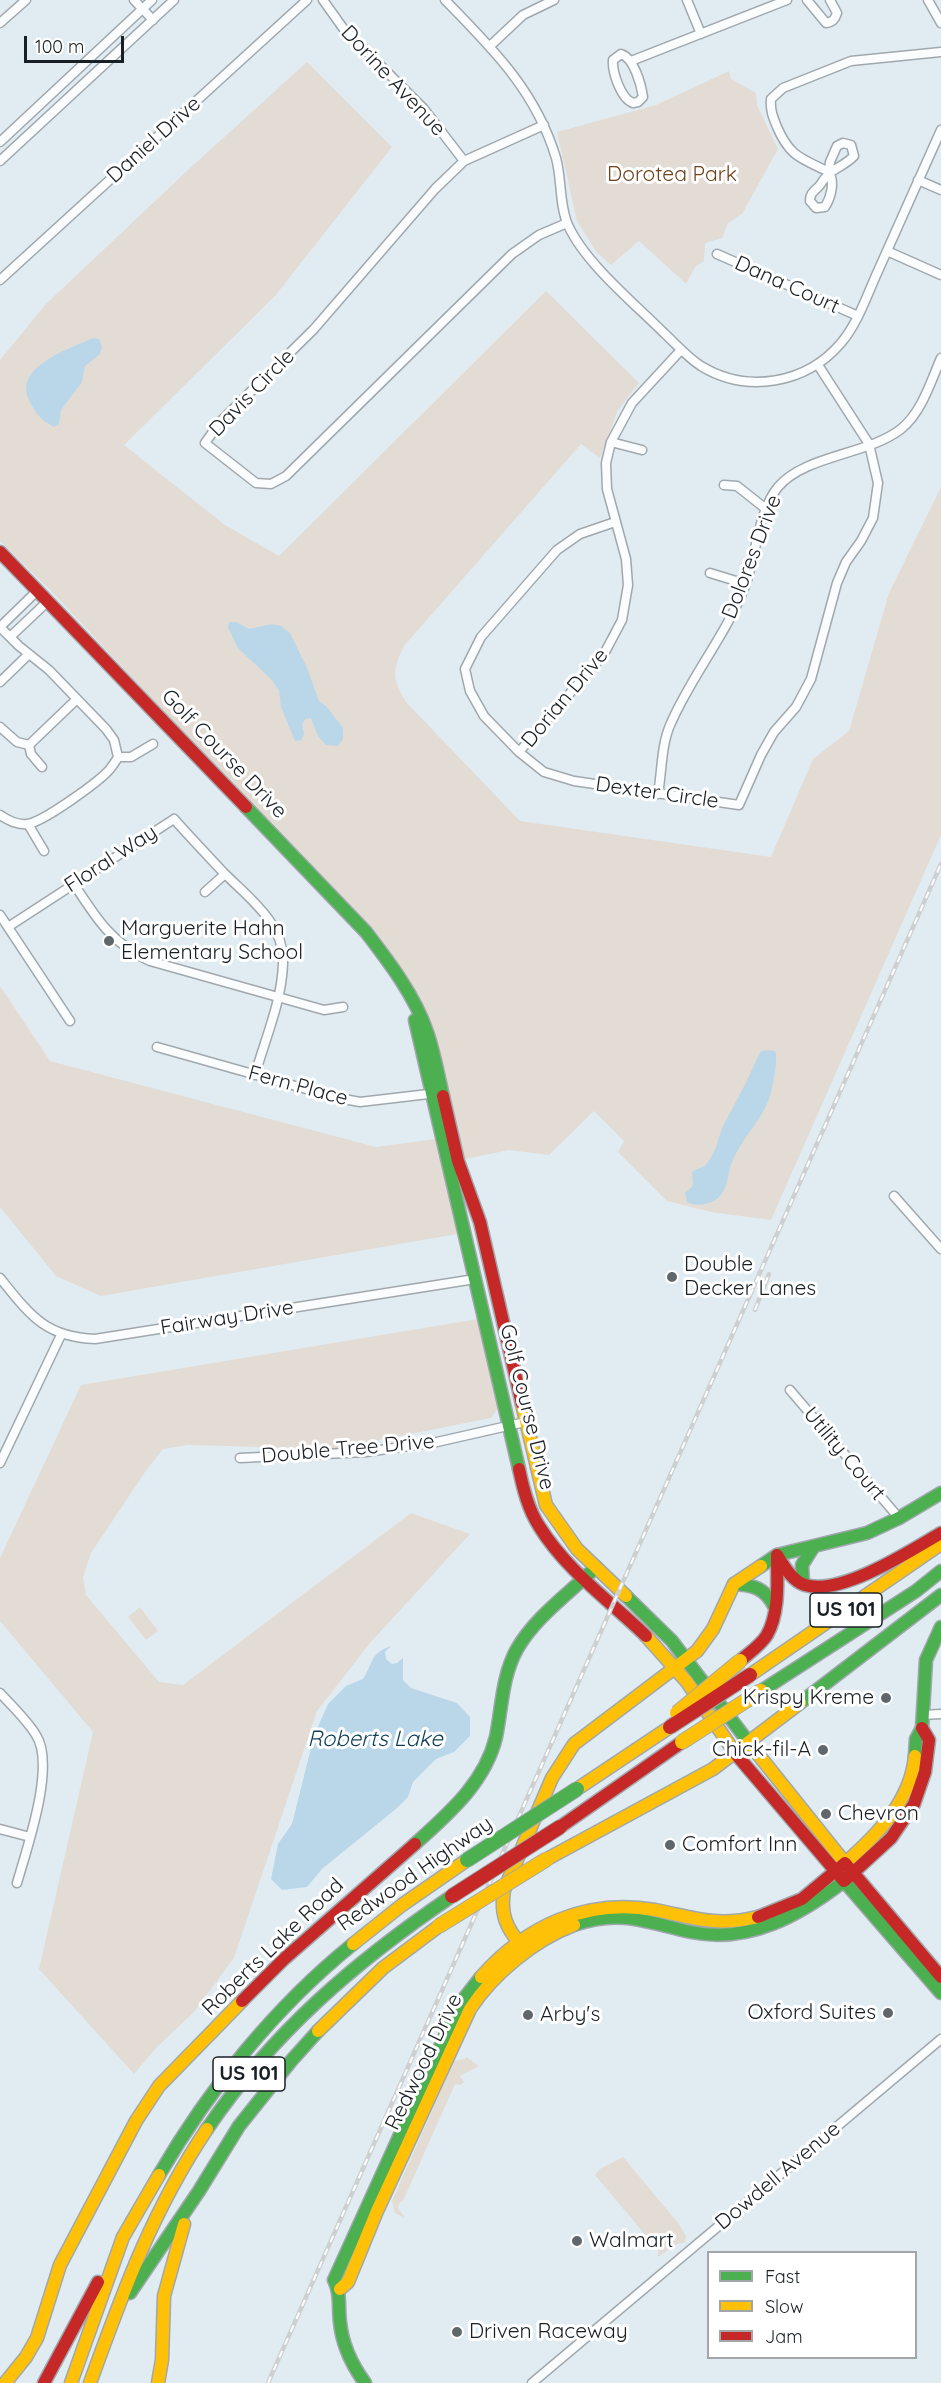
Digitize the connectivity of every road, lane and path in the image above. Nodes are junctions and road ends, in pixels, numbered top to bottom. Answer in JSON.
{"nodes":[{"id":1,"x":26,"y":0,"type":"edge"},
{"id":2,"x":134,"y":0,"type":"edge"},
{"id":3,"x":152,"y":0,"type":"edge"},
{"id":4,"x":174,"y":0,"type":"edge"},
{"id":5,"x":307,"y":0,"type":"edge"},
{"id":6,"x":323,"y":0,"type":"edge"},
{"id":7,"x":445,"y":0,"type":"edge"},
{"id":8,"x":554,"y":0,"type":"edge"},
{"id":9,"x":687,"y":0,"type":"edge"},
{"id":10,"x":787,"y":0,"type":"edge"},
{"id":11,"x":807,"y":0,"type":"edge"},
{"id":12,"x":830,"y":0,"type":"edge"},
{"id":13,"x":927,"y":0,"type":"edge"},
{"id":14,"x":142,"y":9,"type":"junction"},
{"id":15,"x":153,"y":20,"type":"junction"},
{"id":16,"x":0,"y":23,"type":"edge"},
{"id":17,"x":941,"y":23,"type":"edge"},
{"id":18,"x":700,"y":34,"type":"junction"},
{"id":19,"x":490,"y":46,"type":"junction"},
{"id":20,"x":941,"y":52,"type":"edge"},
{"id":21,"x":631,"y":61,"type":"junction"},
{"id":22,"x":544,"y":125,"type":"junction"},
{"id":23,"x":941,"y":130,"type":"edge"},
{"id":24,"x":0,"y":142,"type":"edge"},
{"id":25,"x":0,"y":161,"type":"edge"},
{"id":26,"x":464,"y":161,"type":"junction"},
{"id":27,"x":830,"y":172,"type":"dead end"},
{"id":28,"x":918,"y":180,"type":"junction"},
{"id":29,"x":941,"y":190,"type":"edge"},
{"id":30,"x":567,"y":223,"type":"junction"},
{"id":31,"x":887,"y":251,"type":"junction"},
{"id":32,"x":717,"y":254,"type":"dead end"},
{"id":33,"x":941,"y":275,"type":"edge"},
{"id":34,"x":0,"y":280,"type":"edge"},
{"id":35,"x":858,"y":316,"type":"junction"},
{"id":36,"x":681,"y":350,"type":"junction"},
{"id":37,"x":941,"y":358,"type":"edge"},
{"id":38,"x":818,"y":365,"type":"junction"},
{"id":39,"x":611,"y":442,"type":"junction"},
{"id":40,"x":869,"y":444,"type":"junction"},
{"id":41,"x":642,"y":450,"type":"dead end"},
{"id":42,"x":724,"y":485,"type":"dead end"},
{"id":43,"x":766,"y":509,"type":"junction"},
{"id":44,"x":615,"y":522,"type":"junction"},
{"id":45,"x":0,"y":552,"type":"edge"},
{"id":46,"x":710,"y":573,"type":"dead end"},
{"id":47,"x":746,"y":584,"type":"junction"},
{"id":48,"x":37,"y":591,"type":"junction"},
{"id":49,"x":47,"y":602,"type":"junction"},
{"id":50,"x":0,"y":627,"type":"edge"},
{"id":51,"x":10,"y":637,"type":"junction"},
{"id":52,"x":29,"y":654,"type":"junction"},
{"id":53,"x":0,"y":682,"type":"edge"},
{"id":54,"x":76,"y":699,"type":"junction"},
{"id":55,"x":0,"y":727,"type":"edge"},
{"id":56,"x":153,"y":744,"type":"dead end"},
{"id":57,"x":29,"y":746,"type":"junction"},
{"id":58,"x":519,"y":752,"type":"junction"},
{"id":59,"x":118,"y":757,"type":"junction"},
{"id":60,"x":42,"y":767,"type":"dead end"},
{"id":61,"x":658,"y":794,"type":"junction"},
{"id":62,"x":0,"y":815,"type":"edge"},
{"id":63,"x":28,"y":824,"type":"junction"},
{"id":64,"x":44,"y":851,"type":"dead end"},
{"id":65,"x":225,"y":874,"type":"junction"},
{"id":66,"x":74,"y":884,"type":"junction"},
{"id":67,"x":205,"y":892,"type":"dead end"},
{"id":68,"x":0,"y":915,"type":"edge"},
{"id":69,"x":8,"y":927,"type":"junction"},
{"id":70,"x":278,"y":997,"type":"junction"},
{"id":71,"x":343,"y":1007,"type":"dead end"},
{"id":72,"x":70,"y":1021,"type":"dead end"},
{"id":73,"x":157,"y":1047,"type":"dead end"},
{"id":74,"x":255,"y":1075,"type":"junction"},
{"id":75,"x":437,"y":1093,"type":"junction"},
{"id":76,"x":894,"y":1196,"type":"dead end"},
{"id":77,"x":941,"y":1249,"type":"edge"},
{"id":78,"x":0,"y":1278,"type":"edge"},
{"id":79,"x":475,"y":1279,"type":"junction"},
{"id":80,"x":61,"y":1335,"type":"junction"},
{"id":81,"x":790,"y":1390,"type":"dead end"},
{"id":82,"x":525,"y":1422,"type":"junction"},
{"id":83,"x":508,"y":1425,"type":"junction"},
{"id":84,"x":240,"y":1458,"type":"dead end"},
{"id":85,"x":0,"y":1463,"type":"edge"},
{"id":86,"x":941,"y":1493,"type":"edge"},
{"id":87,"x":899,"y":1518,"type":"junction"},
{"id":88,"x":941,"y":1533,"type":"edge"},
{"id":89,"x":941,"y":1544,"type":"edge"},
{"id":90,"x":814,"y":1546,"type":"junction"},
{"id":91,"x":777,"y":1555,"type":"junction"},
{"id":92,"x":596,"y":1567,"type":"junction"},
{"id":93,"x":941,"y":1571,"type":"edge"},
{"id":94,"x":586,"y":1578,"type":"junction"},
{"id":95,"x":734,"y":1584,"type":"junction"},
{"id":96,"x":803,"y":1584,"type":"junction"},
{"id":97,"x":941,"y":1595,"type":"edge"},
{"id":98,"x":774,"y":1606,"type":"junction"},
{"id":99,"x":941,"y":1627,"type":"edge"},
{"id":100,"x":686,"y":1659,"type":"junction"},
{"id":101,"x":675,"y":1668,"type":"junction"},
{"id":102,"x":0,"y":1693,"type":"edge"},
{"id":103,"x":941,"y":1713,"type":"edge"},
{"id":104,"x":922,"y":1722,"type":"junction"},
{"id":105,"x":668,"y":1724,"type":"junction"},
{"id":106,"x":749,"y":1743,"type":"junction"},
{"id":107,"x":735,"y":1753,"type":"junction"},
{"id":108,"x":0,"y":1829,"type":"edge"},
{"id":109,"x":30,"y":1837,"type":"junction"},
{"id":110,"x":844,"y":1872,"type":"junction"},
{"id":111,"x":17,"y":1883,"type":"dead end"},
{"id":112,"x":522,"y":1947,"type":"junction"},
{"id":113,"x":941,"y":1977,"type":"edge"},
{"id":114,"x":941,"y":1993,"type":"edge"},
{"id":115,"x":941,"y":2039,"type":"edge"},
{"id":116,"x":199,"y":2191,"type":"junction"},
{"id":117,"x":123,"y":2237,"type":"junction"},
{"id":118,"x":117,"y":2310,"type":"junction"},
{"id":119,"x":5,"y":2383,"type":"edge"},
{"id":120,"x":44,"y":2383,"type":"edge"},
{"id":121,"x":71,"y":2383,"type":"edge"},
{"id":122,"x":90,"y":2383,"type":"edge"},
{"id":123,"x":158,"y":2383,"type":"edge"},
{"id":124,"x":365,"y":2383,"type":"edge"},
{"id":125,"x":532,"y":2383,"type":"edge"}],
"edges":[{"from":1,"to":16,"type":"street"},
{"from":2,"to":14,"type":"street"},
{"from":3,"to":14,"type":"street"},
{"from":4,"to":15,"type":"street"},
{"from":5,"to":34,"type":"street","name":"Daniel Drive"},
{"from":6,"to":26,"type":"street","name":"Dorine Avenue"},
{"from":7,"to":19,"type":"street"},
{"from":8,"to":19,"type":"street"},
{"from":9,"to":18,"type":"street"},
{"from":10,"to":18,"type":"street"},
{"from":11,"to":12,"type":"street"},
{"from":13,"to":17,"type":"street"},
{"from":14,"to":15,"type":"street"},
{"from":14,"to":24,"type":"street"},
{"from":15,"to":25,"type":"street"},
{"from":18,"to":21,"type":"street"},
{"from":19,"to":22,"type":"street"},
{"from":20,"to":27,"type":"street"},
{"from":21,"to":21,"type":"street"},
{"from":22,"to":26,"type":"street","name":"Davis Circle"},
{"from":22,"to":30,"type":"street"},
{"from":23,"to":28,"type":"street"},
{"from":26,"to":30,"type":"street","name":"Davis Circle"},
{"from":28,"to":29,"type":"street"},
{"from":28,"to":31,"type":"street"},
{"from":30,"to":36,"type":"street"},
{"from":31,"to":33,"type":"street"},
{"from":31,"to":35,"type":"street"},
{"from":32,"to":35,"type":"street","name":"Dana Court"},
{"from":35,"to":38,"type":"street"},
{"from":36,"to":38,"type":"street"},
{"from":36,"to":39,"type":"street","name":"Dorian Drive"},
{"from":37,"to":40,"type":"street","name":"Dolores Drive"},
{"from":38,"to":40,"type":"street","name":"Dexter Circle"},
{"from":39,"to":41,"type":"street"},
{"from":39,"to":44,"type":"street","name":"Dorian Drive"},
{"from":40,"to":43,"type":"street","name":"Dolores Drive"},
{"from":40,"to":61,"type":"street","name":"Dexter Circle"},
{"from":42,"to":43,"type":"street"},
{"from":43,"to":47,"type":"street","name":"Dolores Drive"},
{"from":44,"to":58,"type":"street","name":"Dorian Drive"},
{"from":44,"to":58,"type":"street","name":"Dexter Circle"},
{"from":45,"to":48,"type":"main road","name":"Golf Course Drive"},
{"from":46,"to":47,"type":"street"},
{"from":47,"to":61,"type":"street","name":"Dolores Drive"},
{"from":48,"to":49,"type":"main road","name":"Golf Course Drive"},
{"from":48,"to":50,"type":"street"},
{"from":49,"to":51,"type":"street"},
{"from":49,"to":75,"type":"main road","name":"Golf Course Drive"},
{"from":50,"to":51,"type":"street"},
{"from":51,"to":52,"type":"street"},
{"from":52,"to":53,"type":"street"},
{"from":52,"to":54,"type":"street"},
{"from":54,"to":57,"type":"street"},
{"from":54,"to":59,"type":"street"},
{"from":55,"to":57,"type":"street"},
{"from":56,"to":59,"type":"street"},
{"from":57,"to":60,"type":"street"},
{"from":58,"to":61,"type":"street","name":"Dexter Circle"},
{"from":59,"to":63,"type":"street"},
{"from":62,"to":63,"type":"street"},
{"from":63,"to":64,"type":"street"},
{"from":65,"to":66,"type":"street","name":"Floral Way"},
{"from":65,"to":67,"type":"street"},
{"from":65,"to":70,"type":"street","name":"Floral Way"},
{"from":66,"to":69,"type":"street","name":"Floral Way"},
{"from":66,"to":70,"type":"street"},
{"from":68,"to":69,"type":"street"},
{"from":69,"to":72,"type":"street"},
{"from":70,"to":71,"type":"street"},
{"from":70,"to":74,"type":"street","name":"Floral Way"},
{"from":73,"to":74,"type":"street","name":"Fern Place"},
{"from":74,"to":75,"type":"street","name":"Fern Place"},
{"from":75,"to":79,"type":"main road","name":"Golf Course Drive"},
{"from":75,"to":82,"type":"main road","name":"Golf Course Drive"},
{"from":76,"to":77,"type":"street"},
{"from":78,"to":80,"type":"street","name":"Fairway Drive"},
{"from":79,"to":80,"type":"street","name":"Fairway Drive"},
{"from":79,"to":83,"type":"main road","name":"Golf Course Drive"},
{"from":80,"to":85,"type":"street"},
{"from":81,"to":87,"type":"street","name":"Utility Court"},
{"from":82,"to":83,"type":"street","name":"Double Tree Drive"},
{"from":82,"to":92,"type":"main road","name":"Golf Course Drive"},
{"from":83,"to":84,"type":"street","name":"Double Tree Drive"},
{"from":83,"to":94,"type":"main road","name":"Golf Course Drive"},
{"from":86,"to":87,"type":"main road"},
{"from":87,"to":90,"type":"main road"},
{"from":88,"to":96,"type":"main road"},
{"from":89,"to":105,"type":"main road","name":"Redwood Highway","number":"US 101","bridge":true},
{"from":90,"to":91,"type":"main road"},
{"from":90,"to":96,"type":"main road"},
{"from":91,"to":95,"type":"main road"},
{"from":91,"to":96,"type":"main road"},
{"from":91,"to":98,"type":"main road"},
{"from":92,"to":94,"type":"main road","name":"Roberts Lake Road"},
{"from":92,"to":100,"type":"main road","name":"Golf Course Drive"},
{"from":93,"to":118,"type":"main road","name":"Redwood Highway","number":"US 101","bridge":true},
{"from":94,"to":101,"type":"main road","name":"Golf Course Drive"},
{"from":94,"to":119,"type":"main road","name":"Roberts Lake Road"},
{"from":95,"to":98,"type":"main road"},
{"from":95,"to":100,"type":"main road"},
{"from":97,"to":106,"type":"main road"},
{"from":98,"to":105,"type":"main road","bridge":true},
{"from":99,"to":104,"type":"main road","name":"Redwood Drive"},
{"from":100,"to":101,"type":"main road"},
{"from":100,"to":106,"type":"main road","name":"Golf Course Drive"},
{"from":101,"to":107,"type":"main road","name":"Golf Course Drive"},
{"from":101,"to":112,"type":"main road"},
{"from":102,"to":109,"type":"street"},
{"from":103,"to":104,"type":"street"},
{"from":104,"to":110,"type":"main road","name":"Redwood Drive"},
{"from":105,"to":117,"type":"main road","name":"Redwood Highway","number":"US 101","bridge":true},
{"from":106,"to":107,"type":"main road"},
{"from":106,"to":110,"type":"main road","name":"Golf Course Drive"},
{"from":107,"to":110,"type":"main road","name":"Golf Course Drive"},
{"from":107,"to":116,"type":"main road","bridge":true},
{"from":108,"to":109,"type":"street"},
{"from":109,"to":111,"type":"street"},
{"from":110,"to":112,"type":"main road","name":"Redwood Drive"},
{"from":110,"to":113,"type":"main road"},
{"from":110,"to":114,"type":"main road"},
{"from":112,"to":124,"type":"main road","name":"Redwood Drive"},
{"from":115,"to":125,"type":"street","name":"Dowdell Avenue"},
{"from":116,"to":118,"type":"main road"},
{"from":116,"to":123,"type":"main road"},
{"from":117,"to":120,"type":"main road"},
{"from":117,"to":121,"type":"main road","name":"Redwood Highway","number":"US 101"},
{"from":118,"to":122,"type":"main road","name":"Redwood Highway","number":"US 101"}]}
